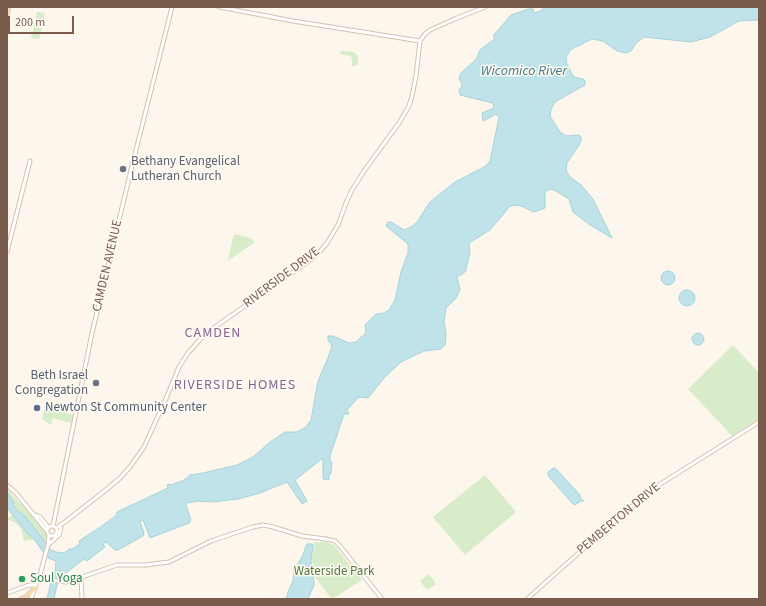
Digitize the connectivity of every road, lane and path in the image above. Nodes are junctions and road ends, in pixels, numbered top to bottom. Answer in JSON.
{"nodes":[{"id":1,"x":9,"y":7,"type":"edge"},
{"id":2,"x":172,"y":7,"type":"edge"},
{"id":3,"x":219,"y":7,"type":"edge"},
{"id":4,"x":485,"y":7,"type":"edge"},
{"id":5,"x":7,"y":14,"type":"edge"},
{"id":6,"x":420,"y":41,"type":"junction"},
{"id":7,"x":30,"y":161,"type":"dead end"},
{"id":8,"x":7,"y":252,"type":"edge"},
{"id":9,"x":759,"y":422,"type":"edge"},
{"id":10,"x":7,"y":485,"type":"edge"},
{"id":11,"x":65,"y":522,"type":"junction"},
{"id":12,"x":51,"y":528,"type":"junction"},
{"id":13,"x":61,"y":528,"type":"junction"},
{"id":14,"x":58,"y":532,"type":"junction"},
{"id":15,"x":49,"y":535,"type":"junction"},
{"id":16,"x":55,"y":536,"type":"junction"},
{"id":17,"x":48,"y":546,"type":"junction"},
{"id":18,"x":81,"y":577,"type":"junction"},
{"id":19,"x":38,"y":578,"type":"junction"},
{"id":20,"x":36,"y":586,"type":"junction"},
{"id":21,"x":7,"y":593,"type":"edge"},
{"id":22,"x":21,"y":599,"type":"edge"},
{"id":23,"x":31,"y":599,"type":"edge"},
{"id":24,"x":82,"y":599,"type":"edge"},
{"id":25,"x":382,"y":599,"type":"edge"},
{"id":26,"x":527,"y":599,"type":"edge"}],
"edges":[{"from":1,"to":5,"type":"main road"},
{"from":2,"to":12,"type":"street","name":"CAMDEN AVENUE"},
{"from":3,"to":6,"type":"street"},
{"from":4,"to":6,"type":"street"},
{"from":6,"to":11,"type":"street","name":"RIVERSIDE DRIVE"},
{"from":7,"to":8,"type":"street"},
{"from":9,"to":26,"type":"street","name":"PEMBERTON DRIVE"},
{"from":10,"to":12,"type":"street"},
{"from":11,"to":12,"type":"street","name":"RIVERSIDE DRIVE"},
{"from":11,"to":13,"type":"street","name":"RIVERSIDE DRIVE"},
{"from":12,"to":14,"type":"street"},
{"from":12,"to":15,"type":"street"},
{"from":13,"to":14,"type":"street","name":"RIVERSIDE DRIVE"},
{"from":13,"to":17,"type":"street"},
{"from":14,"to":16,"type":"street","name":"RIVERSIDE DRIVE"},
{"from":15,"to":16,"type":"street"},
{"from":15,"to":17,"type":"street"},
{"from":16,"to":17,"type":"street","name":"RIVERSIDE DRIVE"},
{"from":17,"to":19,"type":"street"},
{"from":18,"to":19,"type":"street"},
{"from":18,"to":24,"type":"street"},
{"from":18,"to":25,"type":"street"},
{"from":19,"to":20,"type":"street"},
{"from":20,"to":21,"type":"street"},
{"from":20,"to":22,"type":"main road"},
{"from":20,"to":23,"type":"street"}]}
